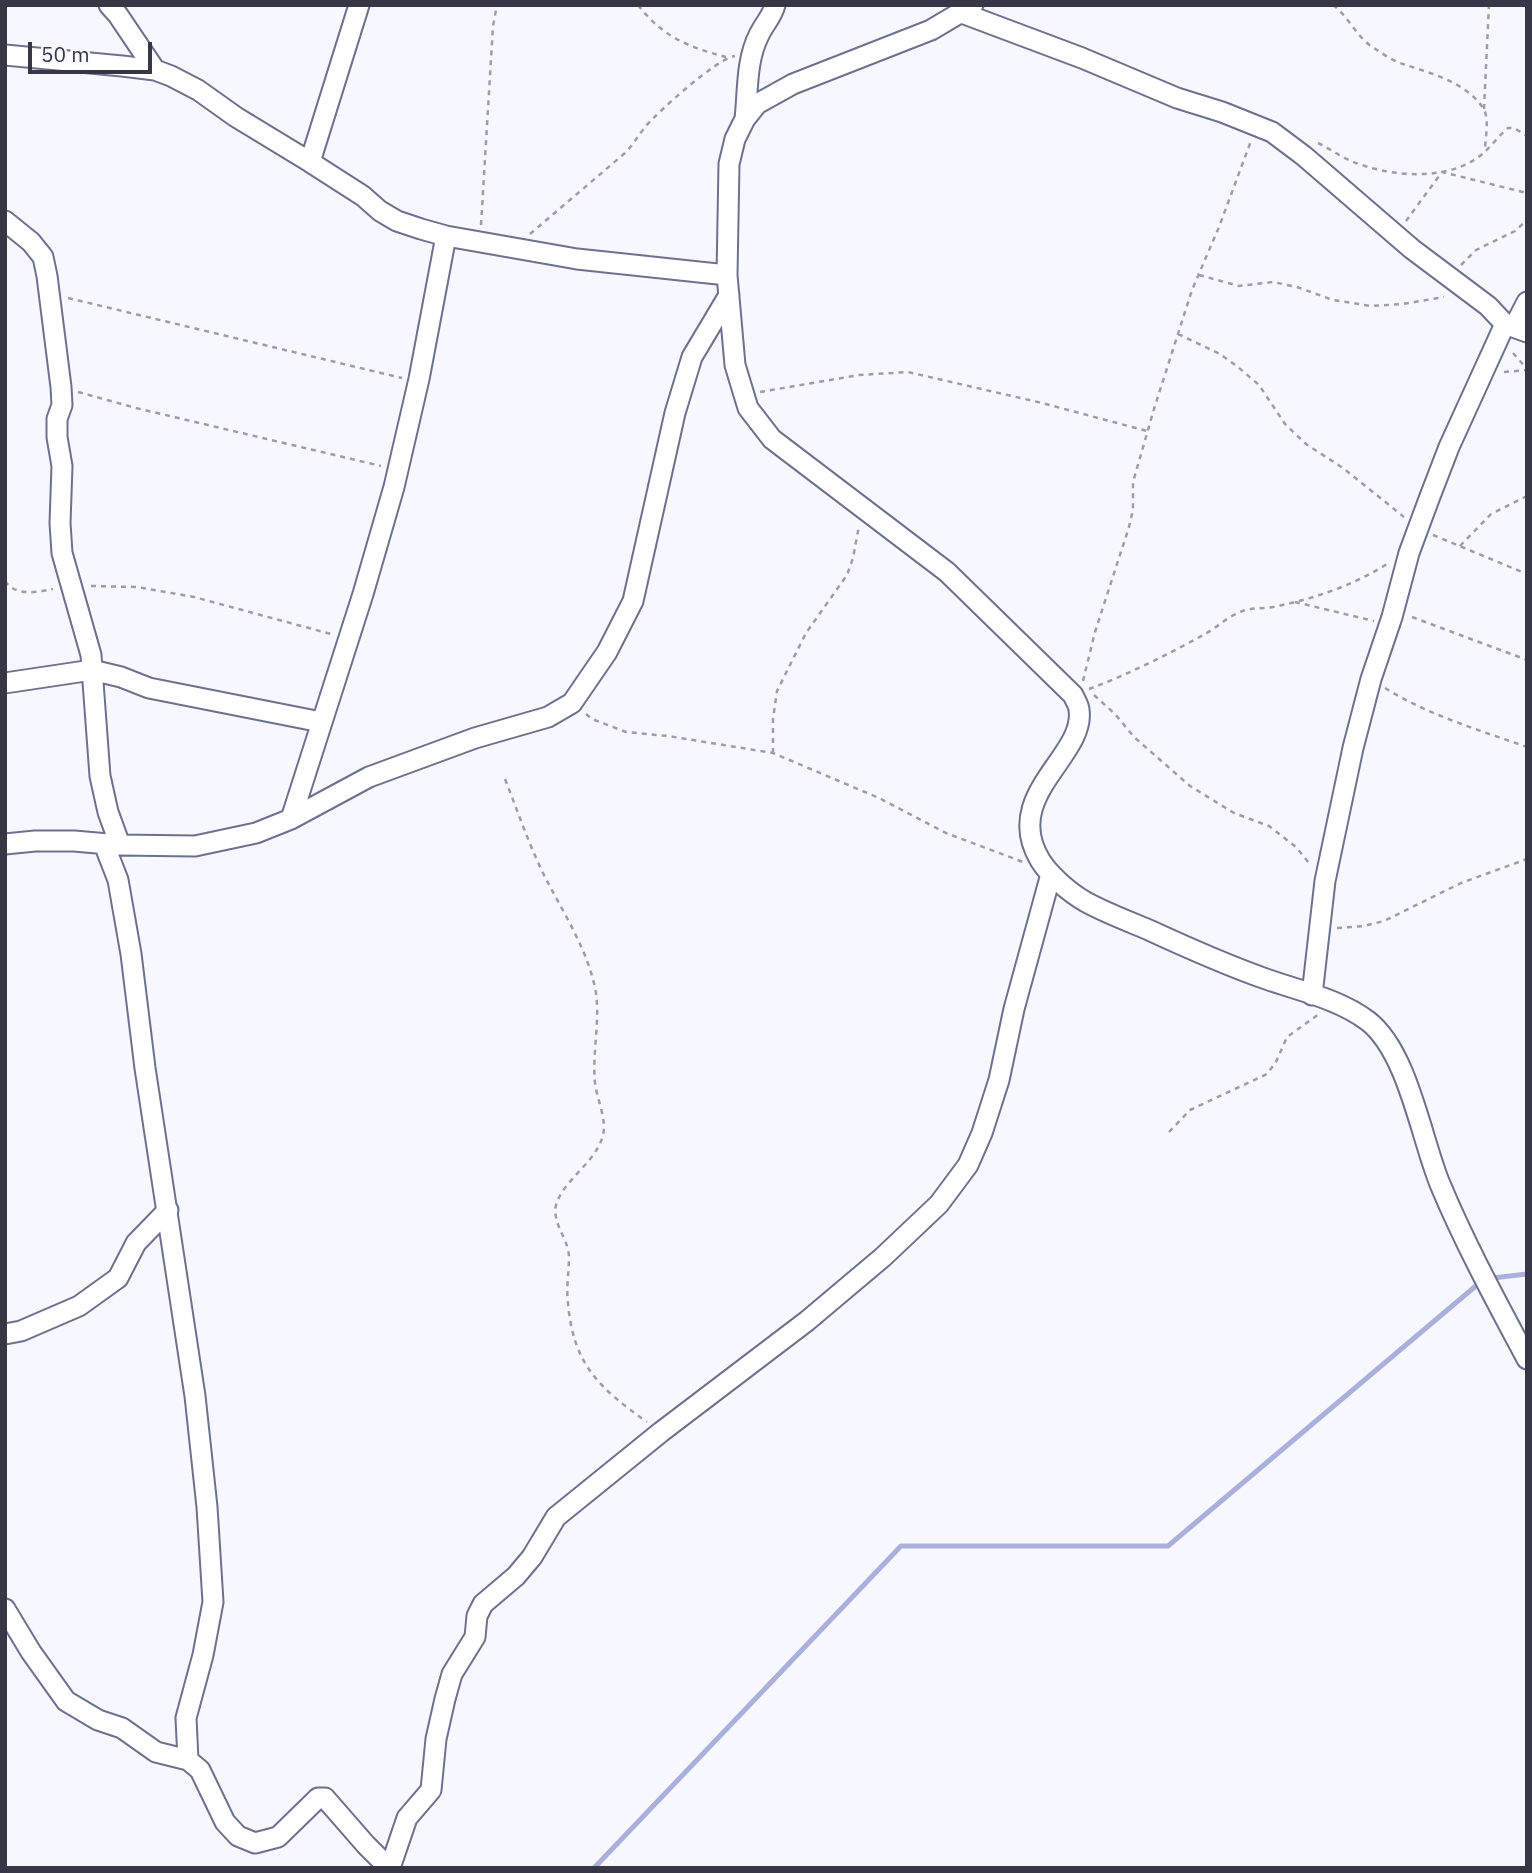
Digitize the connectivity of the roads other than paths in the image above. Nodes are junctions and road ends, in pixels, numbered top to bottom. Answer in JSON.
{"nodes":[{"id":1,"x":109,"y":5,"type":"edge"},
{"id":2,"x":359,"y":5,"type":"edge"},
{"id":3,"x":775,"y":5,"type":"edge"},
{"id":4,"x":968,"y":9,"type":"edge"},
{"id":5,"x":5,"y":55,"type":"edge"},
{"id":6,"x":155,"y":70,"type":"junction"},
{"id":7,"x":745,"y":119,"type":"junction"},
{"id":8,"x":310,"y":162,"type":"junction"},
{"id":9,"x":5,"y":221,"type":"edge"},
{"id":10,"x":446,"y":236,"type":"junction"},
{"id":11,"x":727,"y":275,"type":"junction"},
{"id":12,"x":729,"y":295,"type":"junction"},
{"id":13,"x":1527,"y":302,"type":"edge"},
{"id":14,"x":1511,"y":331,"type":"edge"},
{"id":15,"x":92,"y":670,"type":"junction"},
{"id":16,"x":5,"y":683,"type":"edge"},
{"id":17,"x":321,"y":722,"type":"junction"},
{"id":18,"x":291,"y":819,"type":"junction"},
{"id":19,"x":5,"y":844,"type":"edge"},
{"id":20,"x":112,"y":844,"type":"junction"},
{"id":21,"x":1049,"y":872,"type":"junction"},
{"id":22,"x":1312,"y":995,"type":"junction"},
{"id":23,"x":168,"y":1210,"type":"junction"},
{"id":24,"x":5,"y":1334,"type":"edge"},
{"id":25,"x":1527,"y":1359,"type":"edge"},
{"id":26,"x":5,"y":1609,"type":"edge"},
{"id":27,"x":188,"y":1760,"type":"junction"},
{"id":28,"x":389,"y":1868,"type":"edge"}],
"edges":[{"from":1,"to":6,"type":"street"},
{"from":2,"to":8,"type":"street"},
{"from":3,"to":7,"type":"street"},
{"from":4,"to":7,"type":"street"},
{"from":4,"to":14,"type":"street"},
{"from":5,"to":6,"type":"street"},
{"from":6,"to":8,"type":"street"},
{"from":7,"to":11,"type":"street"},
{"from":8,"to":10,"type":"street"},
{"from":9,"to":15,"type":"street"},
{"from":10,"to":11,"type":"street"},
{"from":10,"to":17,"type":"street"},
{"from":11,"to":12,"type":"street"},
{"from":12,"to":18,"type":"street"},
{"from":12,"to":21,"type":"street"},
{"from":13,"to":14,"type":"street"},
{"from":14,"to":22,"type":"street"},
{"from":15,"to":16,"type":"street"},
{"from":15,"to":17,"type":"street"},
{"from":15,"to":20,"type":"street"},
{"from":17,"to":18,"type":"street"},
{"from":18,"to":20,"type":"street"},
{"from":19,"to":20,"type":"street"},
{"from":20,"to":23,"type":"street"},
{"from":21,"to":22,"type":"street"},
{"from":21,"to":28,"type":"street"},
{"from":22,"to":25,"type":"street"},
{"from":23,"to":24,"type":"street"},
{"from":23,"to":27,"type":"street"},
{"from":26,"to":27,"type":"street"},
{"from":27,"to":28,"type":"street"}]}
